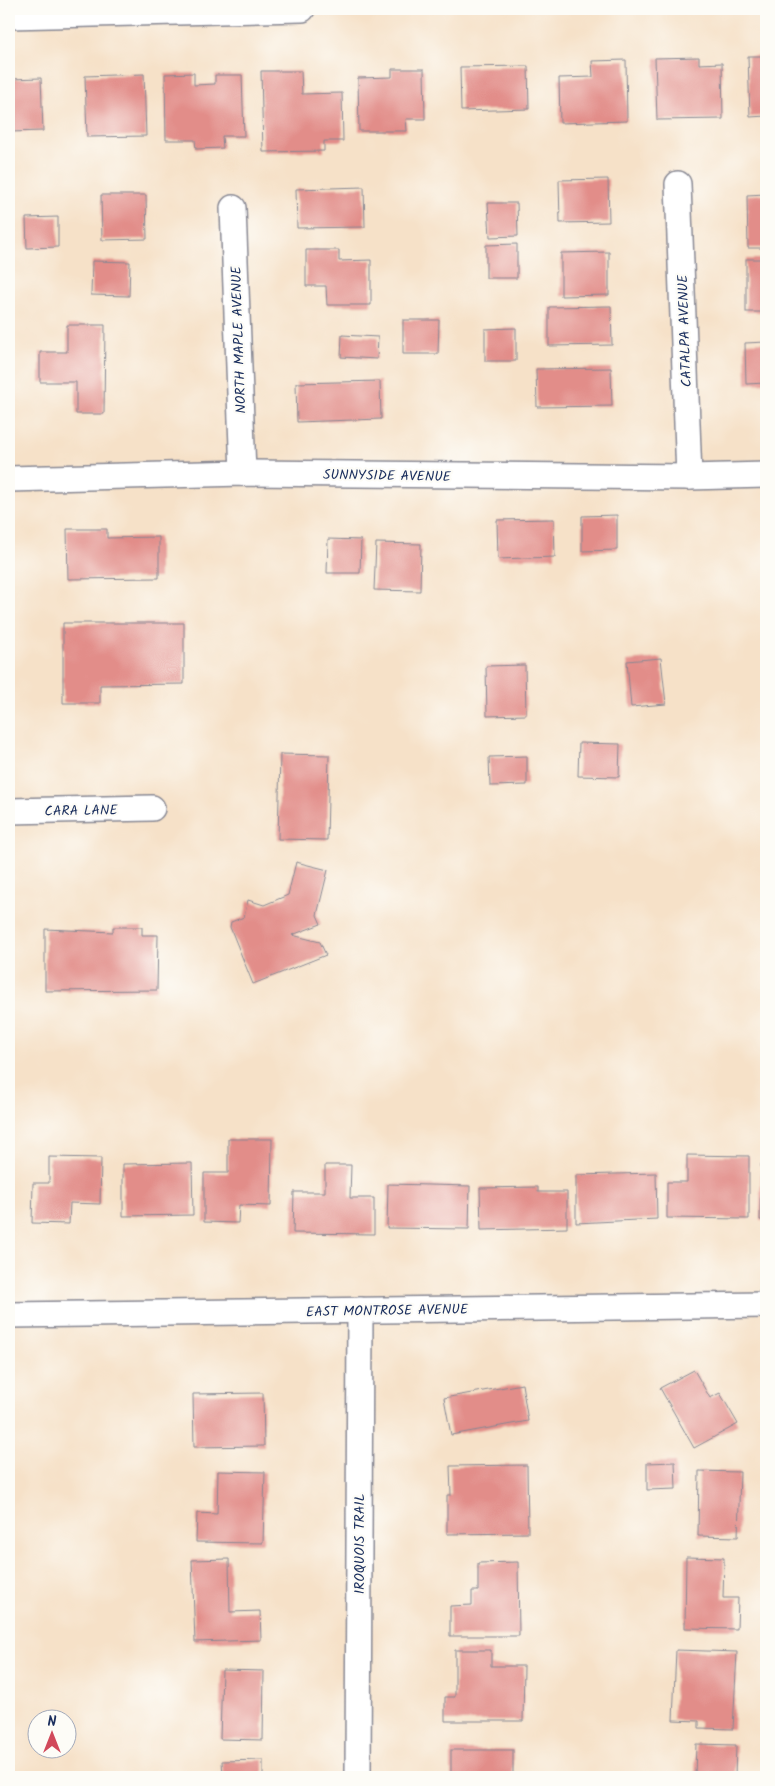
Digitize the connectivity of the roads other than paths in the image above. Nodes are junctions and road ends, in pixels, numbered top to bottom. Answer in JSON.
{"nodes":[{"id":1,"x":302,"y":9,"type":"edge"},
{"id":2,"x":9,"y":16,"type":"edge"},
{"id":3,"x":678,"y":184,"type":"dead end"},
{"id":4,"x":233,"y":208,"type":"dead end"},
{"id":5,"x":243,"y":473,"type":"junction"},
{"id":6,"x":766,"y":475,"type":"edge"},
{"id":7,"x":689,"y":477,"type":"junction"},
{"id":8,"x":9,"y":479,"type":"edge"},
{"id":9,"x":152,"y":808,"type":"dead end"},
{"id":10,"x":9,"y":811,"type":"edge"},
{"id":11,"x":766,"y":1305,"type":"edge"},
{"id":12,"x":360,"y":1310,"type":"junction"},
{"id":13,"x":9,"y":1315,"type":"edge"},
{"id":14,"x":358,"y":1777,"type":"edge"}],
"edges":[{"from":1,"to":2,"type":"street"},
{"from":3,"to":7,"type":"street","name":"CATALPA AVENUE"},
{"from":4,"to":5,"type":"street","name":"NORTH MAPLE AVENUE"},
{"from":5,"to":7,"type":"street","name":"SUNNYSIDE AVENUE"},
{"from":5,"to":8,"type":"street","name":"SUNNYSIDE AVENUE"},
{"from":6,"to":7,"type":"street","name":"SUNNYSIDE AVENUE"},
{"from":9,"to":10,"type":"street","name":"CARA LANE"},
{"from":11,"to":12,"type":"street","name":"EAST MONTROSE AVENUE"},
{"from":12,"to":13,"type":"street","name":"EAST MONTROSE AVENUE"},
{"from":12,"to":14,"type":"street","name":"IROQUOIS TRAIL"}]}
